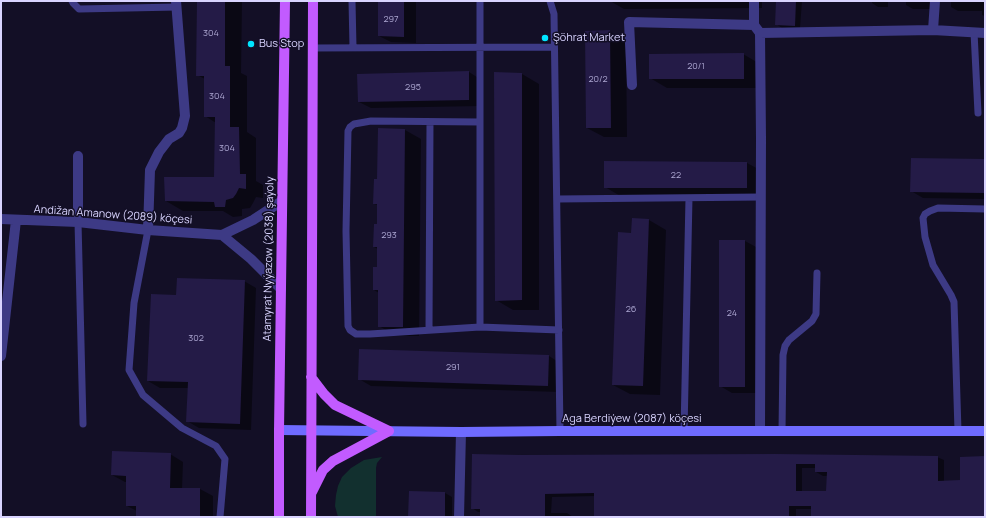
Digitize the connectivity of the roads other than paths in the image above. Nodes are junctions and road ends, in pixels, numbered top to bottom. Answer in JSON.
{"nodes":[{"id":1,"x":72,"y":1,"type":"edge"},
{"id":2,"x":285,"y":1,"type":"edge"},
{"id":3,"x":313,"y":1,"type":"edge"},
{"id":4,"x":352,"y":1,"type":"edge"},
{"id":5,"x":480,"y":1,"type":"edge"},
{"id":6,"x":550,"y":1,"type":"edge"},
{"id":7,"x":754,"y":1,"type":"edge"},
{"id":8,"x":935,"y":1,"type":"edge"},
{"id":9,"x":176,"y":4,"type":"edge"},
{"id":10,"x":757,"y":29,"type":"junction"},
{"id":11,"x":933,"y":30,"type":"junction"},
{"id":12,"x":974,"y":32,"type":"junction"},
{"id":13,"x":985,"y":33,"type":"edge"},
{"id":14,"x":353,"y":47,"type":"junction"},
{"id":15,"x":480,"y":47,"type":"junction"},
{"id":16,"x":554,"y":47,"type":"junction"},
{"id":17,"x":313,"y":48,"type":"junction"},
{"id":18,"x":632,"y":85,"type":"dead end"},
{"id":19,"x":978,"y":113,"type":"dead end"},
{"id":20,"x":430,"y":122,"type":"junction"},
{"id":21,"x":480,"y":122,"type":"junction"},
{"id":22,"x":78,"y":156,"type":"dead end"},
{"id":23,"x":760,"y":197,"type":"junction"},
{"id":24,"x":689,"y":198,"type":"junction"},
{"id":25,"x":557,"y":199,"type":"junction"},
{"id":26,"x":282,"y":201,"type":"junction"},
{"id":27,"x":985,"y":209,"type":"edge"},
{"id":28,"x":1,"y":219,"type":"edge"},
{"id":29,"x":16,"y":220,"type":"junction"},
{"id":30,"x":78,"y":222,"type":"junction"},
{"id":31,"x":148,"y":230,"type":"junction"},
{"id":32,"x":222,"y":235,"type":"junction"},
{"id":33,"x":817,"y":273,"type":"dead end"},
{"id":34,"x":281,"y":289,"type":"junction"},
{"id":35,"x":480,"y":327,"type":"junction"},
{"id":36,"x":429,"y":330,"type":"junction"},
{"id":37,"x":559,"y":330,"type":"junction"},
{"id":38,"x":1,"y":352,"type":"edge"},
{"id":39,"x":311,"y":376,"type":"junction"},
{"id":40,"x":83,"y":424,"type":"dead end"},
{"id":41,"x":279,"y":430,"type":"junction"},
{"id":42,"x":311,"y":430,"type":"junction"},
{"id":43,"x":389,"y":431,"type":"junction"},
{"id":44,"x":560,"y":431,"type":"junction"},
{"id":45,"x":684,"y":431,"type":"junction"},
{"id":46,"x":760,"y":431,"type":"junction"},
{"id":47,"x":782,"y":431,"type":"junction"},
{"id":48,"x":958,"y":431,"type":"junction"},
{"id":49,"x":985,"y":431,"type":"edge"},
{"id":50,"x":461,"y":432,"type":"junction"},
{"id":51,"x":311,"y":494,"type":"junction"},
{"id":52,"x":220,"y":517,"type":"edge"},
{"id":53,"x":279,"y":517,"type":"edge"},
{"id":54,"x":311,"y":517,"type":"edge"},
{"id":55,"x":458,"y":517,"type":"edge"}],
"edges":[{"from":1,"to":9,"type":"lane"},
{"from":2,"to":26,"type":"main road","name":"Atamyrat Nyýazow (2038) şaýoly"},
{"from":3,"to":17,"type":"main road"},
{"from":4,"to":14,"type":"lane"},
{"from":5,"to":15,"type":"lane"},
{"from":6,"to":16,"type":"lane"},
{"from":7,"to":10,"type":"street"},
{"from":8,"to":11,"type":"street"},
{"from":9,"to":31,"type":"street"},
{"from":10,"to":11,"type":"street"},
{"from":10,"to":18,"type":"street"},
{"from":10,"to":23,"type":"street"},
{"from":11,"to":12,"type":"street"},
{"from":12,"to":13,"type":"street"},
{"from":12,"to":19,"type":"lane"},
{"from":14,"to":15,"type":"lane"},
{"from":14,"to":17,"type":"lane"},
{"from":15,"to":16,"type":"lane"},
{"from":15,"to":21,"type":"lane"},
{"from":16,"to":25,"type":"lane"},
{"from":17,"to":39,"type":"main road"},
{"from":20,"to":21,"type":"lane"},
{"from":20,"to":36,"type":"lane"},
{"from":20,"to":36,"type":"lane"},
{"from":21,"to":35,"type":"lane"},
{"from":22,"to":30,"type":"street"},
{"from":23,"to":24,"type":"lane"},
{"from":23,"to":46,"type":"street"},
{"from":24,"to":25,"type":"lane"},
{"from":24,"to":45,"type":"lane"},
{"from":25,"to":37,"type":"lane"},
{"from":26,"to":32,"type":"street","name":"Andižan Amanow (2089) köçesi"},
{"from":26,"to":34,"type":"main road","name":"Atamyrat Nyýazow (2038) şaýoly"},
{"from":27,"to":48,"type":"lane"},
{"from":28,"to":29,"type":"street","name":"Andižan Amanow (2089) köçesi"},
{"from":29,"to":30,"type":"street","name":"Andižan Amanow (2089) köçesi"},
{"from":29,"to":38,"type":"street"},
{"from":30,"to":31,"type":"street","name":"Andižan Amanow (2089) köçesi"},
{"from":30,"to":40,"type":"lane"},
{"from":31,"to":32,"type":"street","name":"Andižan Amanow (2089) köçesi"},
{"from":31,"to":52,"type":"lane"},
{"from":32,"to":34,"type":"street"},
{"from":33,"to":47,"type":"lane"},
{"from":34,"to":41,"type":"main road","name":"Atamyrat Nyýazow (2038) şaýoly"},
{"from":35,"to":36,"type":"lane"},
{"from":35,"to":37,"type":"lane"},
{"from":37,"to":44,"type":"lane"},
{"from":39,"to":42,"type":"main road"},
{"from":39,"to":43,"type":"main road"},
{"from":41,"to":42,"type":"street","name":"Aga Berdiýew (2087) köçesi"},
{"from":41,"to":53,"type":"main road","name":"Atamyrat Nyýazow (2038) şaýoly"},
{"from":42,"to":43,"type":"street","name":"Aga Berdiýew (2087) köçesi"},
{"from":42,"to":51,"type":"main road"},
{"from":43,"to":50,"type":"street","name":"Aga Berdiýew (2087) köçesi"},
{"from":43,"to":51,"type":"main road"},
{"from":44,"to":45,"type":"street","name":"Aga Berdiýew (2087) köçesi"},
{"from":44,"to":50,"type":"street","name":"Aga Berdiýew (2087) köçesi"},
{"from":45,"to":46,"type":"street","name":"Aga Berdiýew (2087) köçesi"},
{"from":46,"to":47,"type":"street","name":"Aga Berdiýew (2087) köçesi"},
{"from":47,"to":48,"type":"street","name":"Aga Berdiýew (2087) köçesi"},
{"from":48,"to":49,"type":"street","name":"Aga Berdiýew (2087) köçesi"},
{"from":50,"to":55,"type":"street"},
{"from":51,"to":54,"type":"main road"}]}
